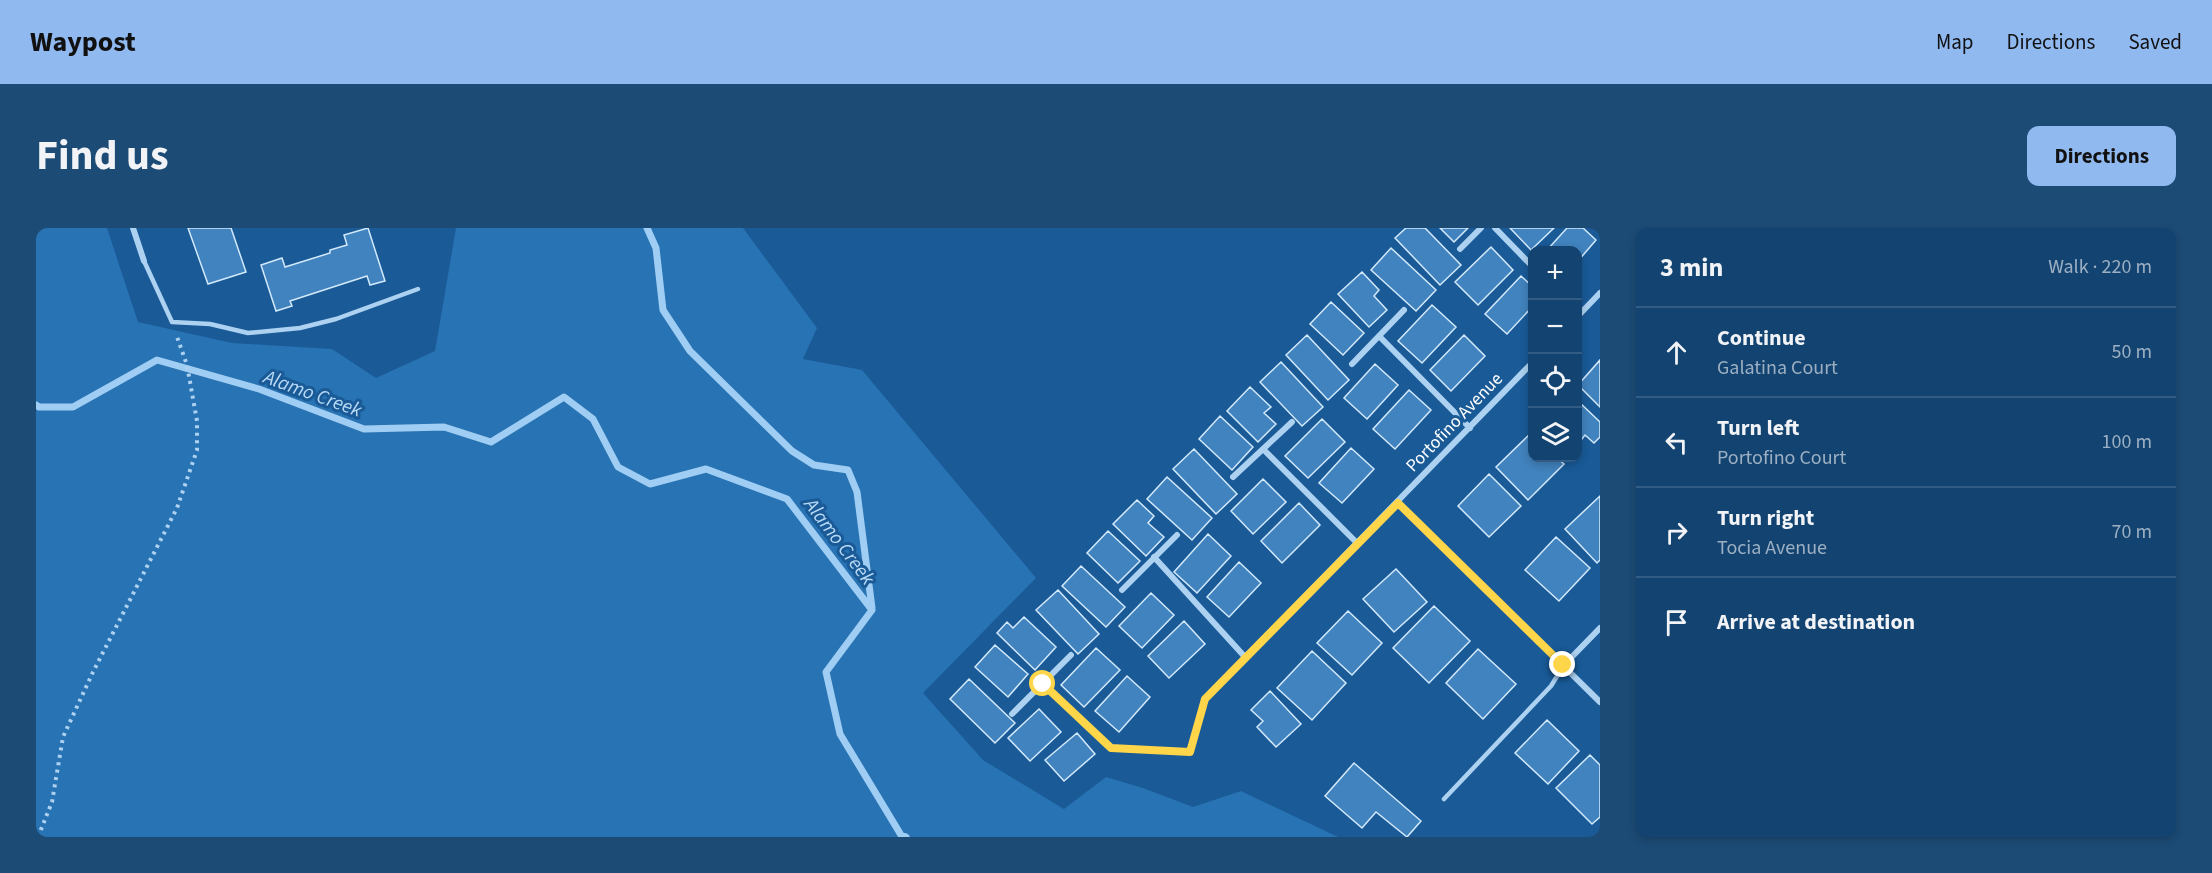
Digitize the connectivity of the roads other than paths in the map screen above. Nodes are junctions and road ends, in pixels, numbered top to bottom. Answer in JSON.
{"nodes":[{"id":1,"x":133,"y":228,"type":"edge"},
{"id":2,"x":1481,"y":228,"type":"edge"},
{"id":3,"x":1495,"y":228,"type":"edge"},
{"id":4,"x":1460,"y":249,"type":"dead end"},
{"id":5,"x":144,"y":261,"type":"joint"},
{"id":6,"x":1528,"y":261,"type":"edge"},
{"id":7,"x":418,"y":290,"type":"dead end"},
{"id":8,"x":1600,"y":293,"type":"edge"},
{"id":9,"x":1582,"y":309,"type":"edge"},
{"id":10,"x":1404,"y":310,"type":"dead end"},
{"id":11,"x":1379,"y":336,"type":"junction"},
{"id":12,"x":1352,"y":364,"type":"dead end"},
{"id":13,"x":1528,"y":368,"type":"edge"},
{"id":14,"x":1292,"y":422,"type":"dead end"},
{"id":15,"x":1470,"y":428,"type":"junction"},
{"id":16,"x":1263,"y":449,"type":"junction"},
{"id":17,"x":1233,"y":477,"type":"dead end"},
{"id":18,"x":1398,"y":503,"type":"junction"},
{"id":19,"x":1177,"y":535,"type":"dead end"},
{"id":20,"x":1358,"y":544,"type":"junction"},
{"id":21,"x":1155,"y":558,"type":"junction"},
{"id":22,"x":1122,"y":590,"type":"dead end"},
{"id":23,"x":1600,"y":628,"type":"edge"},
{"id":24,"x":1071,"y":655,"type":"dead end"},
{"id":25,"x":1245,"y":657,"type":"junction"},
{"id":26,"x":1563,"y":665,"type":"junction"},
{"id":27,"x":1043,"y":684,"type":"junction"},
{"id":28,"x":1600,"y":702,"type":"edge"},
{"id":29,"x":1012,"y":714,"type":"dead end"},
{"id":30,"x":1444,"y":799,"type":"dead end"}],
"edges":[{"from":1,"to":5,"type":"street"},
{"from":2,"to":4,"type":"street"},
{"from":3,"to":6,"type":"street"},
{"from":5,"to":7,"type":"lane"},
{"from":8,"to":9,"type":"street"},
{"from":10,"to":11,"type":"street"},
{"from":11,"to":12,"type":"street"},
{"from":11,"to":15,"type":"street"},
{"from":13,"to":15,"type":"street","name":"Portofino Avenue"},
{"from":14,"to":16,"type":"street"},
{"from":15,"to":18,"type":"street","name":"Portofino Avenue"},
{"from":16,"to":17,"type":"street"},
{"from":16,"to":20,"type":"street"},
{"from":18,"to":20,"type":"street","name":"Portofino Avenue"},
{"from":18,"to":26,"type":"street"},
{"from":19,"to":21,"type":"street"},
{"from":20,"to":25,"type":"street","name":"Portofino Avenue"},
{"from":21,"to":22,"type":"street"},
{"from":21,"to":25,"type":"street"},
{"from":23,"to":26,"type":"street"},
{"from":24,"to":27,"type":"street"},
{"from":25,"to":27,"type":"street","name":"Portofino Avenue"},
{"from":26,"to":28,"type":"street"},
{"from":26,"to":30,"type":"lane"},
{"from":27,"to":29,"type":"street"}]}
